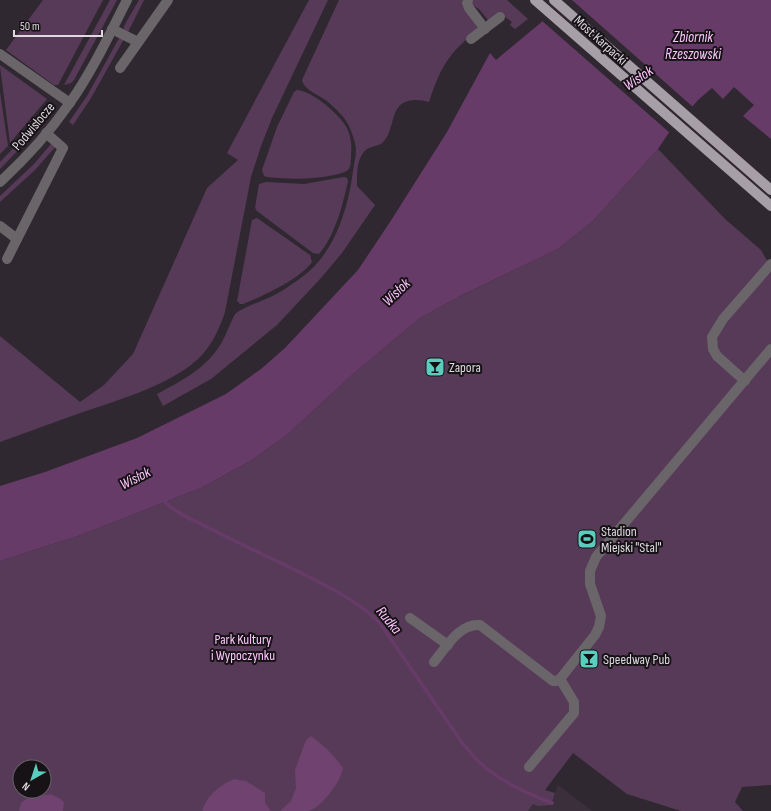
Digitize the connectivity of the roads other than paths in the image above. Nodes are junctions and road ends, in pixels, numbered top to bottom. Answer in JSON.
{"nodes":[{"id":1,"x":127,"y":0,"type":"edge"},
{"id":2,"x":168,"y":0,"type":"edge"},
{"id":3,"x":468,"y":0,"type":"edge"},
{"id":4,"x":535,"y":0,"type":"edge"},
{"id":5,"x":554,"y":0,"type":"edge"},
{"id":6,"x":500,"y":17,"type":"dead end"},
{"id":7,"x":112,"y":29,"type":"junction"},
{"id":8,"x":485,"y":29,"type":"junction"},
{"id":9,"x":471,"y":39,"type":"dead end"},
{"id":10,"x":138,"y":42,"type":"junction"},
{"id":11,"x":0,"y":54,"type":"edge"},
{"id":12,"x":120,"y":68,"type":"dead end"},
{"id":13,"x":70,"y":103,"type":"junction"},
{"id":14,"x":46,"y":133,"type":"junction"},
{"id":15,"x":0,"y":182,"type":"edge"},
{"id":16,"x":771,"y":190,"type":"edge"},
{"id":17,"x":771,"y":206,"type":"edge"},
{"id":18,"x":0,"y":226,"type":"edge"},
{"id":19,"x":17,"y":239,"type":"junction"},
{"id":20,"x":7,"y":259,"type":"dead end"},
{"id":21,"x":771,"y":264,"type":"edge"},
{"id":22,"x":771,"y":349,"type":"edge"},
{"id":23,"x":745,"y":381,"type":"junction"},
{"id":24,"x":410,"y":618,"type":"dead end"},
{"id":25,"x":448,"y":645,"type":"junction"},
{"id":26,"x":434,"y":662,"type":"dead end"},
{"id":27,"x":560,"y":679,"type":"junction"},
{"id":28,"x":529,"y":767,"type":"dead end"}],
"edges":[{"from":1,"to":7,"type":"street","name":"Podwisłocze"},
{"from":2,"to":10,"type":"street"},
{"from":3,"to":8,"type":"street"},
{"from":4,"to":17,"type":"main road","name":"Most Karpacki"},
{"from":5,"to":16,"type":"main road","name":"Most Karpacki"},
{"from":6,"to":8,"type":"street"},
{"from":7,"to":10,"type":"street"},
{"from":7,"to":13,"type":"street","name":"Podwisłocze"},
{"from":8,"to":9,"type":"street"},
{"from":10,"to":12,"type":"street"},
{"from":11,"to":13,"type":"street","name":"Podwisłocze"},
{"from":13,"to":14,"type":"street","name":"Podwisłocze"},
{"from":14,"to":15,"type":"street","name":"Podwisłocze"},
{"from":14,"to":19,"type":"street"},
{"from":18,"to":19,"type":"street"},
{"from":19,"to":20,"type":"street"},
{"from":21,"to":23,"type":"street"},
{"from":22,"to":23,"type":"street"},
{"from":23,"to":27,"type":"street"},
{"from":24,"to":25,"type":"street"},
{"from":25,"to":26,"type":"street"},
{"from":25,"to":27,"type":"street"},
{"from":27,"to":28,"type":"street"}]}
